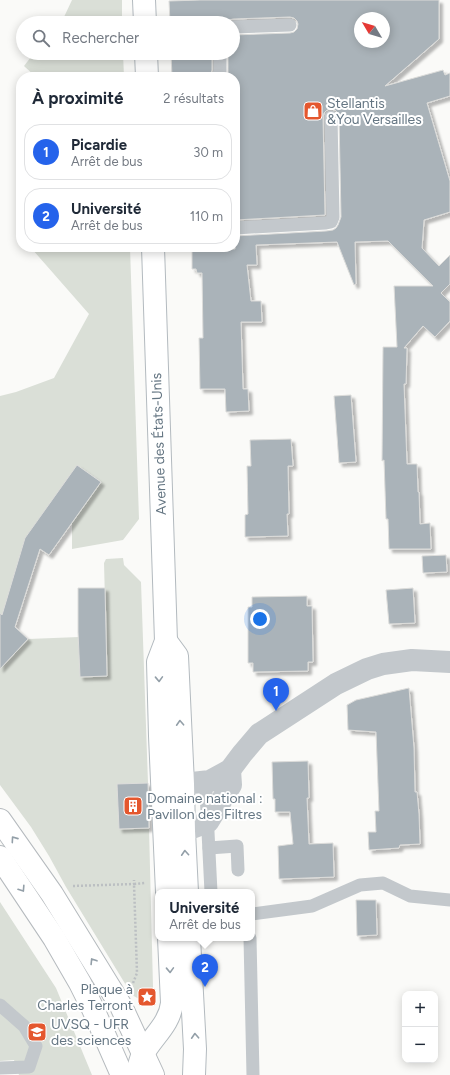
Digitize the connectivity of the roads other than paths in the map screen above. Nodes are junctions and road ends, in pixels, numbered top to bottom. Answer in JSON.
{"nodes":[{"id":1,"x":144,"y":0,"type":"edge"},
{"id":2,"x":145,"y":16,"type":"edge"},
{"id":3,"x":290,"y":25,"type":"dead end"},
{"id":4,"x":240,"y":27,"type":"edge"},
{"id":5,"x":146,"y":60,"type":"edge"},
{"id":6,"x":220,"y":60,"type":"edge"},
{"id":7,"x":147,"y":72,"type":"edge"},
{"id":8,"x":220,"y":72,"type":"edge"},
{"id":9,"x":330,"y":117,"type":"dead end"},
{"id":10,"x":240,"y":228,"type":"edge"},
{"id":11,"x":153,"y":252,"type":"edge"},
{"id":12,"x":166,"y":641,"type":"junction"},
{"id":13,"x":450,"y":662,"type":"edge"},
{"id":14,"x":230,"y":770,"type":"junction"},
{"id":15,"x":205,"y":782,"type":"junction"},
{"id":16,"x":183,"y":784,"type":"junction"},
{"id":17,"x":164,"y":808,"type":"junction"},
{"id":18,"x":0,"y":820,"type":"edge"},
{"id":19,"x":208,"y":822,"type":"junction"},
{"id":20,"x":184,"y":831,"type":"junction"},
{"id":21,"x":209,"y":848,"type":"junction"},
{"id":22,"x":0,"y":857,"type":"edge"},
{"id":23,"x":238,"y":870,"type":"dead end"},
{"id":24,"x":167,"y":889,"type":"edge"},
{"id":25,"x":187,"y":889,"type":"edge"},
{"id":26,"x":211,"y":889,"type":"edge"},
{"id":27,"x":450,"y":900,"type":"edge"},
{"id":28,"x":255,"y":914,"type":"edge"},
{"id":29,"x":169,"y":941,"type":"edge"},
{"id":30,"x":189,"y":941,"type":"edge"},
{"id":31,"x":250,"y":941,"type":"edge"},
{"id":32,"x":0,"y":1005,"type":"edge"},
{"id":33,"x":143,"y":1054,"type":"junction"},
{"id":34,"x":0,"y":1068,"type":"edge"},
{"id":35,"x":122,"y":1075,"type":"edge"},
{"id":36,"x":136,"y":1075,"type":"edge"},
{"id":37,"x":152,"y":1075,"type":"edge"},
{"id":38,"x":194,"y":1075,"type":"edge"},
{"id":39,"x":253,"y":1075,"type":"edge"}],
"edges":[{"from":1,"to":2,"type":"main road"},
{"from":3,"to":4,"type":"lane"},
{"from":5,"to":7,"type":"main road"},
{"from":6,"to":8,"type":"lane"},
{"from":9,"to":10,"type":"lane"},
{"from":11,"to":12,"type":"main road","name":"Avenue des États-Unis"},
{"from":16,"to":12,"type":"main road","one_way":true},
{"from":12,"to":17,"type":"main road","name":"Avenue des États-Unis","one_way":true},
{"from":13,"to":14,"type":"street"},
{"from":14,"to":15,"type":"street"},
{"from":14,"to":19,"type":"street"},
{"from":15,"to":16,"type":"street"},
{"from":15,"to":19,"type":"lane"},
{"from":16,"to":17,"type":"main road"},
{"from":16,"to":20,"type":"main road"},
{"from":17,"to":20,"type":"main road"},
{"from":17,"to":24,"type":"main road","name":"Avenue des États-Unis"},
{"from":33,"to":18,"type":"main road","one_way":true},
{"from":19,"to":20,"type":"street"},
{"from":19,"to":21,"type":"lane"},
{"from":25,"to":20,"type":"main road","one_way":true},
{"from":21,"to":23,"type":"lane"},
{"from":21,"to":26,"type":"lane"},
{"from":22,"to":35,"type":"main road","one_way":true},
{"from":27,"to":28,"type":"lane"},
{"from":29,"to":33,"type":"main road","one_way":true},
{"from":38,"to":30,"type":"main road","one_way":true},
{"from":31,"to":39,"type":"lane"},
{"from":32,"to":34,"type":"lane"},
{"from":33,"to":36,"type":"main road"},
{"from":33,"to":37,"type":"main road"}]}
